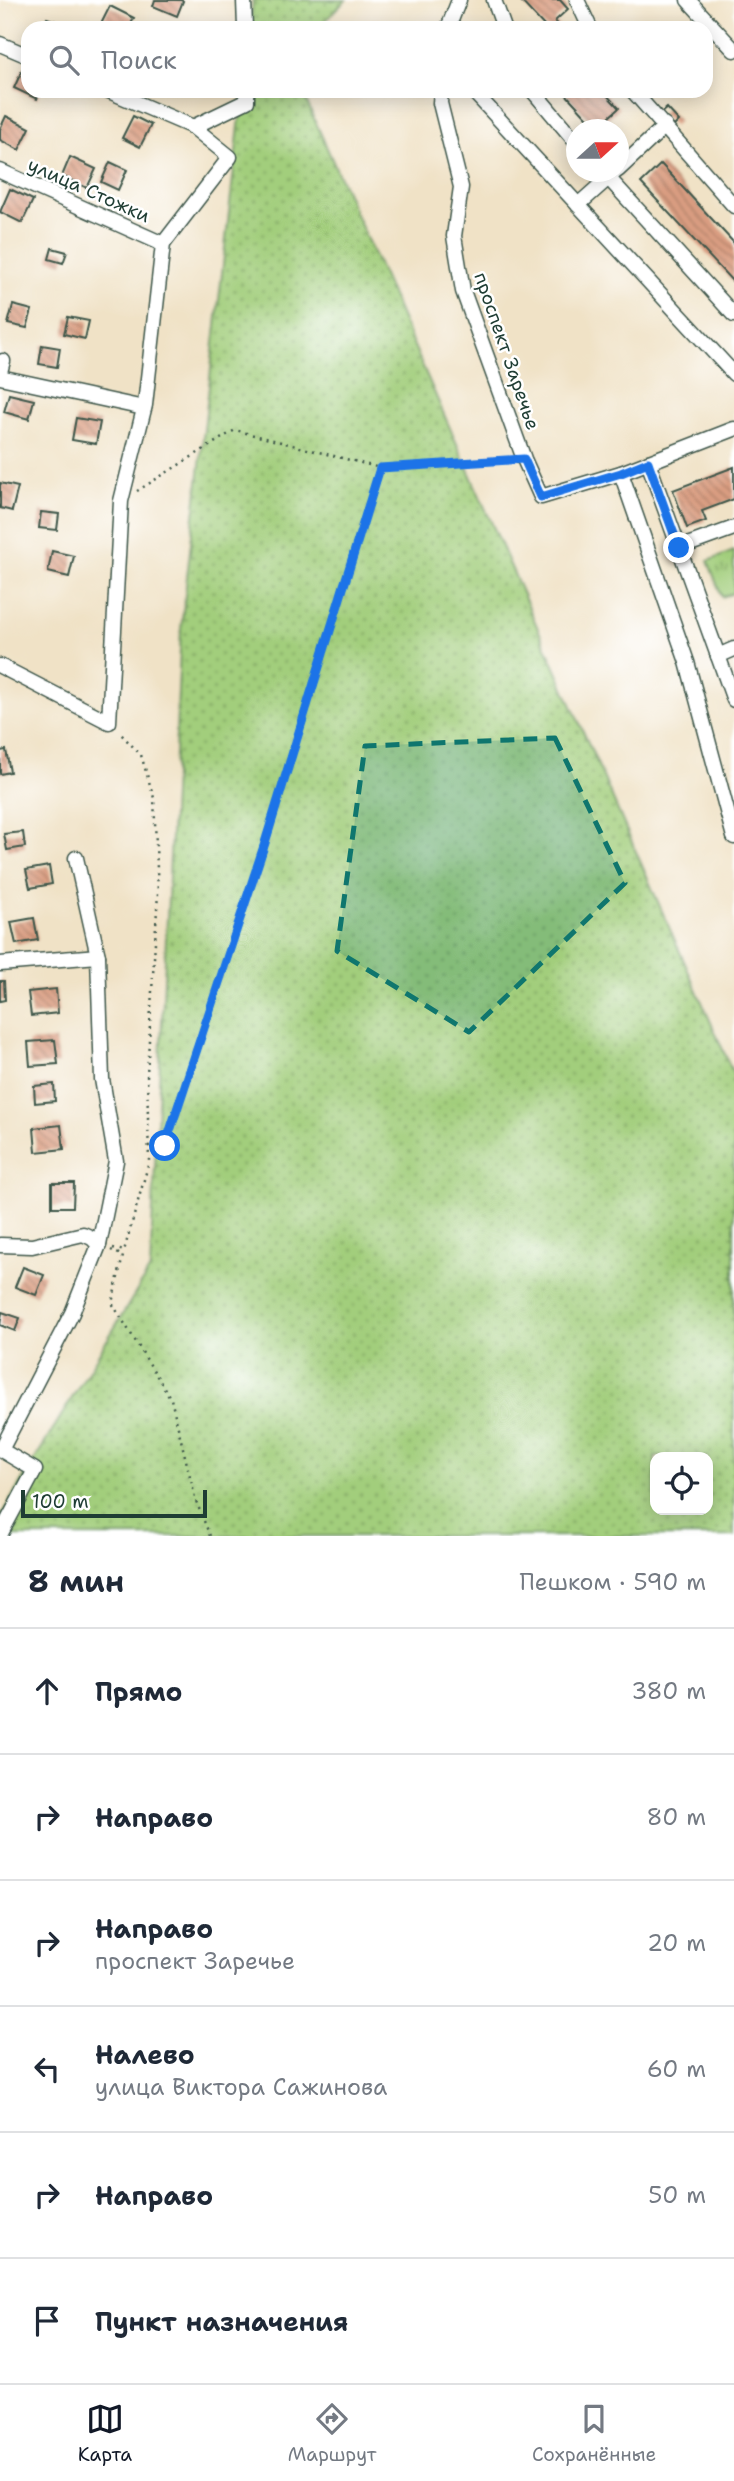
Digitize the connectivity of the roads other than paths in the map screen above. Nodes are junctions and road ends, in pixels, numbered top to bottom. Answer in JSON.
{"nodes":[{"id":1,"x":244,"y":0,"type":"edge"},
{"id":2,"x":459,"y":0,"type":"edge"},
{"id":3,"x":494,"y":0,"type":"edge"},
{"id":4,"x":577,"y":0,"type":"edge"},
{"id":5,"x":688,"y":0,"type":"edge"},
{"id":6,"x":245,"y":21,"type":"edge"},
{"id":7,"x":452,"y":21,"type":"edge"},
{"id":8,"x":502,"y":21,"type":"edge"},
{"id":9,"x":587,"y":21,"type":"edge"},
{"id":10,"x":708,"y":21,"type":"edge"},
{"id":11,"x":713,"y":27,"type":"edge"},
{"id":12,"x":0,"y":44,"type":"edge"},
{"id":13,"x":733,"y":48,"type":"edge"},
{"id":14,"x":21,"y":53,"type":"edge"},
{"id":15,"x":125,"y":98,"type":"edge"},
{"id":16,"x":247,"y":98,"type":"edge"},
{"id":17,"x":440,"y":98,"type":"edge"},
{"id":18,"x":479,"y":98,"type":"edge"},
{"id":19,"x":539,"y":98,"type":"edge"},
{"id":20,"x":639,"y":98,"type":"edge"},
{"id":21,"x":665,"y":126,"type":"junction"},
{"id":22,"x":193,"y":127,"type":"junction"},
{"id":23,"x":566,"y":130,"type":"edge"},
{"id":24,"x":629,"y":158,"type":"edge"},
{"id":25,"x":0,"y":171,"type":"edge"},
{"id":26,"x":602,"y":182,"type":"edge"},
{"id":27,"x":620,"y":182,"type":"edge"},
{"id":28,"x":578,"y":205,"type":"junction"},
{"id":29,"x":734,"y":206,"type":"edge"},
{"id":30,"x":163,"y":244,"type":"junction"},
{"id":31,"x":734,"y":315,"type":"edge"},
{"id":32,"x":734,"y":374,"type":"edge"},
{"id":33,"x":0,"y":377,"type":"edge"},
{"id":34,"x":144,"y":408,"type":"junction"},
{"id":35,"x":734,"y":429,"type":"edge"},
{"id":36,"x":648,"y":462,"type":"junction"},
{"id":37,"x":621,"y":473,"type":"junction"},
{"id":38,"x":734,"y":528,"type":"edge"},
{"id":39,"x":679,"y":548,"type":"junction"},
{"id":40,"x":734,"y":649,"type":"edge"},
{"id":41,"x":718,"y":656,"type":"junction"},
{"id":42,"x":0,"y":666,"type":"edge"},
{"id":43,"x":734,"y":700,"type":"edge"},
{"id":44,"x":734,"y":837,"type":"edge"},
{"id":45,"x":76,"y":858,"type":"dead end"},
{"id":46,"x":98,"y":956,"type":"junction"},
{"id":47,"x":0,"y":964,"type":"edge"},
{"id":48,"x":0,"y":1245,"type":"edge"},
{"id":49,"x":99,"y":1245,"type":"junction"},
{"id":50,"x":1,"y":1450,"type":"edge"},
{"id":51,"x":0,"y":1535,"type":"edge"}],
"edges":[{"from":1,"to":6,"type":"street"},
{"from":2,"to":7,"type":"street"},
{"from":3,"to":8,"type":"street"},
{"from":4,"to":9,"type":"street"},
{"from":5,"to":10,"type":"street"},
{"from":11,"to":13,"type":"street"},
{"from":12,"to":14,"type":"street"},
{"from":15,"to":22,"type":"street"},
{"from":16,"to":22,"type":"street"},
{"from":17,"to":37,"type":"street","name":"проспект Заречье"},
{"from":18,"to":28,"type":"street"},
{"from":19,"to":23,"type":"street"},
{"from":20,"to":21,"type":"street"},
{"from":21,"to":24,"type":"street"},
{"from":21,"to":29,"type":"street"},
{"from":22,"to":30,"type":"street"},
{"from":25,"to":30,"type":"street","name":"улица Стожки"},
{"from":26,"to":28,"type":"street"},
{"from":27,"to":31,"type":"street"},
{"from":28,"to":32,"type":"street"},
{"from":30,"to":34,"type":"street"},
{"from":33,"to":34,"type":"street"},
{"from":34,"to":42,"type":"street"},
{"from":35,"to":36,"type":"street"},
{"from":36,"to":37,"type":"street"},
{"from":36,"to":39,"type":"street"},
{"from":37,"to":44,"type":"street"},
{"from":38,"to":39,"type":"street"},
{"from":39,"to":41,"type":"street"},
{"from":40,"to":41,"type":"street"},
{"from":41,"to":43,"type":"street"},
{"from":45,"to":46,"type":"street"},
{"from":46,"to":47,"type":"street"},
{"from":46,"to":49,"type":"street"},
{"from":48,"to":49,"type":"street"},
{"from":49,"to":50,"type":"street"},
{"from":50,"to":51,"type":"street"}]}
